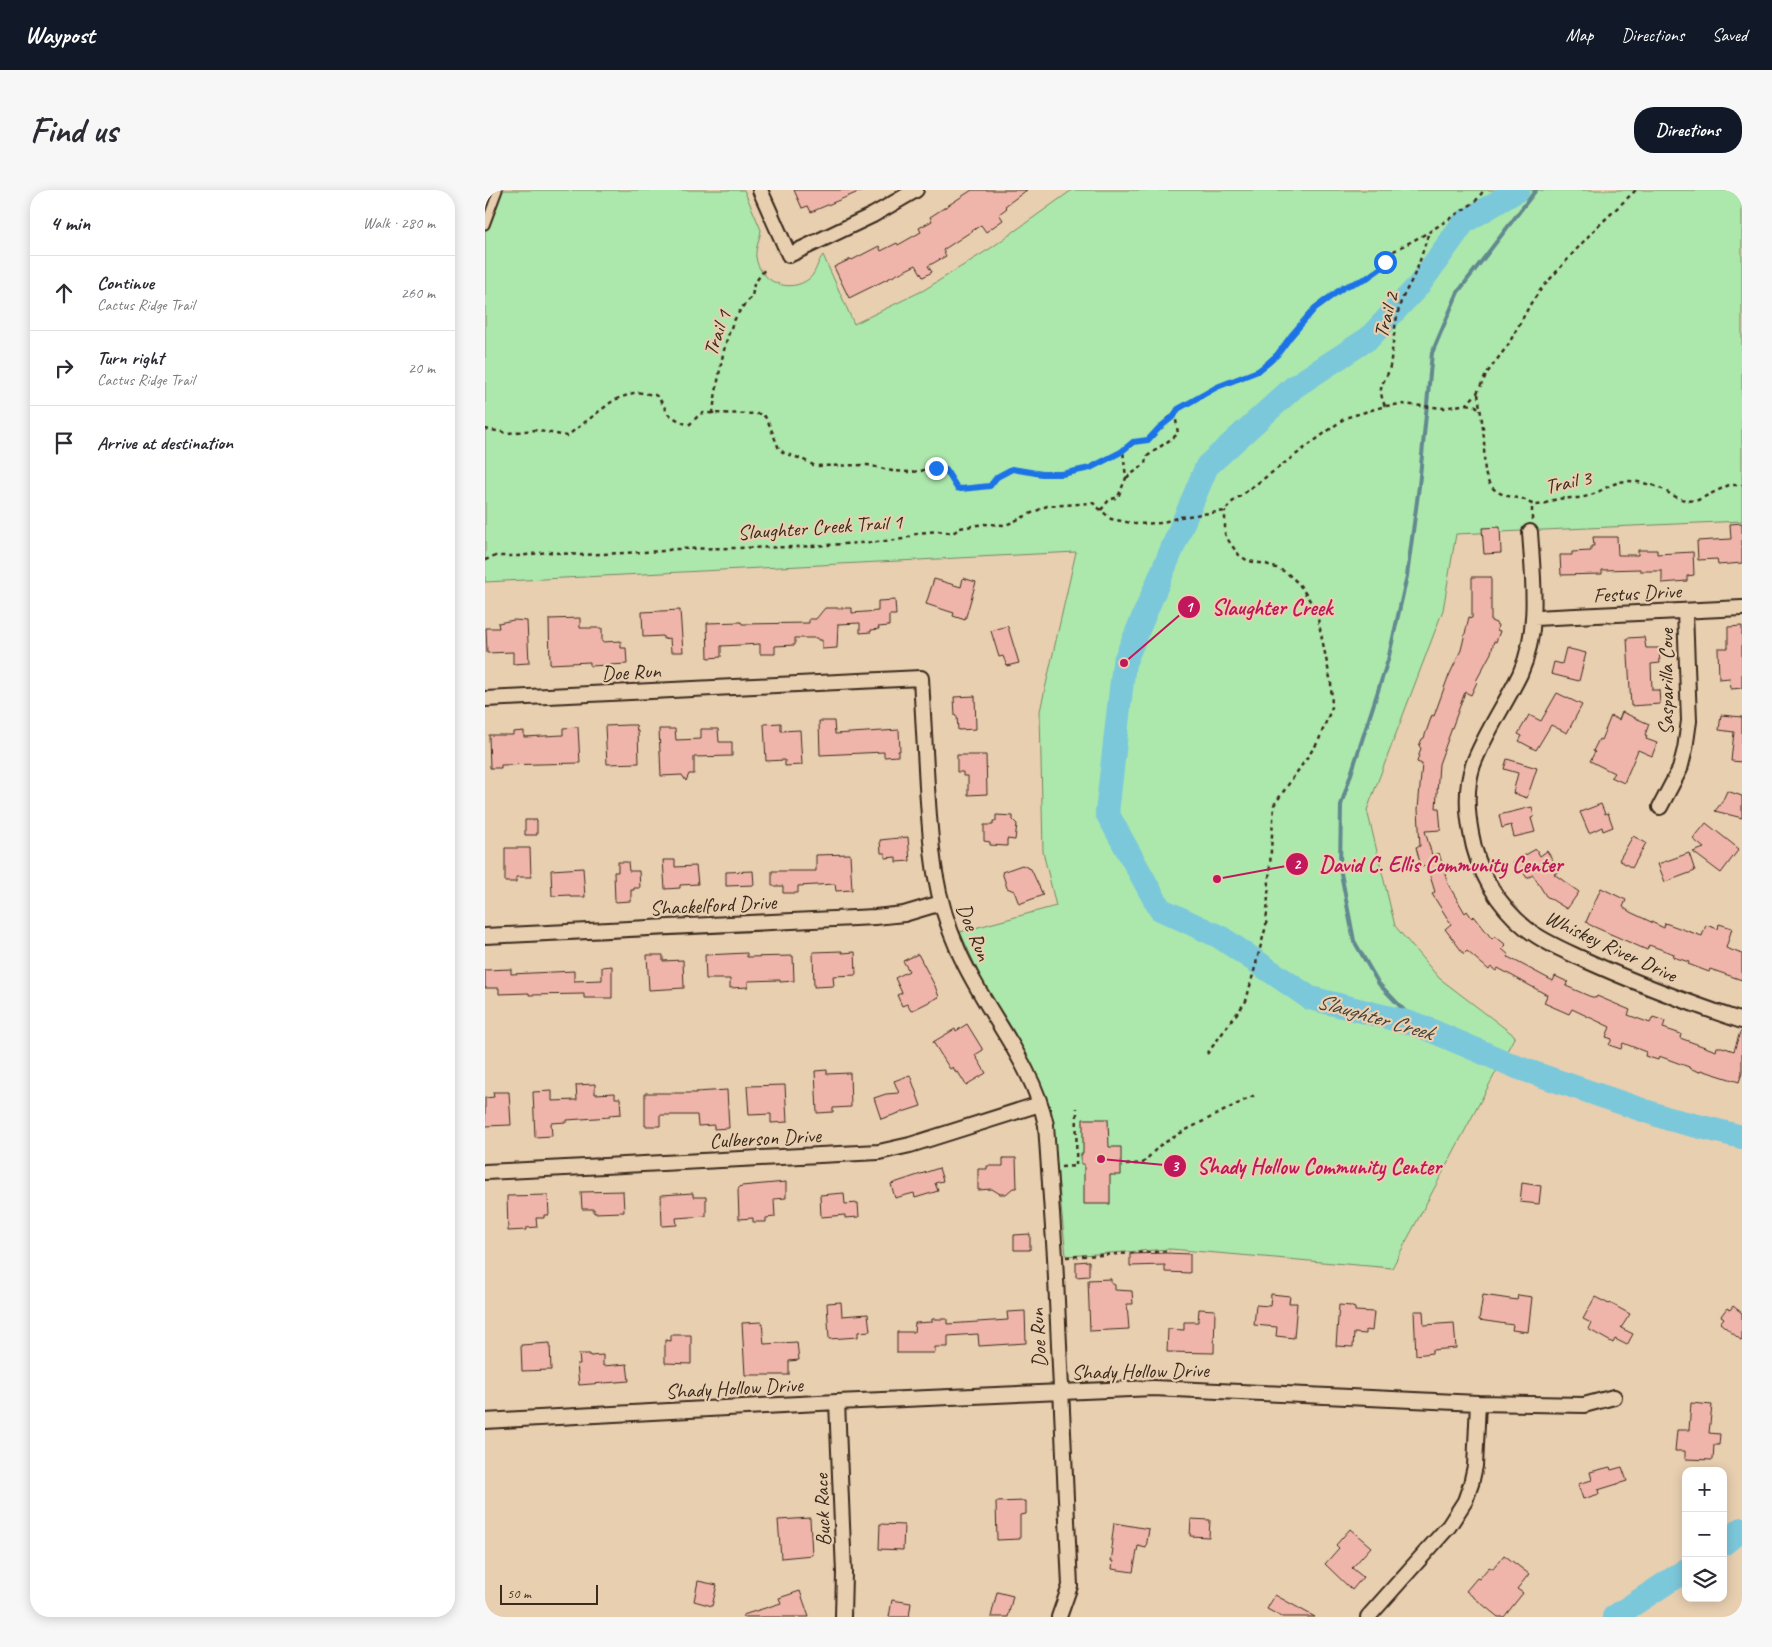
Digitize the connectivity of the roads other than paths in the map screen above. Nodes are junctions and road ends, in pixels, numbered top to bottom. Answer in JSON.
{"nodes":[{"id":1,"x":498,"y":190,"type":"edge"},
{"id":2,"x":760,"y":190,"type":"edge"},
{"id":3,"x":916,"y":190,"type":"edge"},
{"id":4,"x":485,"y":225,"type":"edge"},
{"id":5,"x":1530,"y":532,"type":"dead end"},
{"id":6,"x":1742,"y":608,"type":"edge"},
{"id":7,"x":1685,"y":611,"type":"junction"},
{"id":8,"x":1534,"y":618,"type":"junction"},
{"id":9,"x":485,"y":699,"type":"edge"},
{"id":10,"x":1660,"y":807,"type":"dead end"},
{"id":11,"x":941,"y":904,"type":"junction"},
{"id":12,"x":485,"y":936,"type":"edge"},
{"id":13,"x":1742,"y":1021,"type":"edge"},
{"id":14,"x":1039,"y":1104,"type":"junction"},
{"id":15,"x":485,"y":1172,"type":"edge"},
{"id":16,"x":1061,"y":1392,"type":"junction"},
{"id":17,"x":1614,"y":1397,"type":"dead end"},
{"id":18,"x":837,"y":1402,"type":"junction"},
{"id":19,"x":1478,"y":1403,"type":"junction"},
{"id":20,"x":485,"y":1422,"type":"edge"},
{"id":21,"x":843,"y":1617,"type":"edge"},
{"id":22,"x":1059,"y":1617,"type":"edge"},
{"id":23,"x":1368,"y":1617,"type":"edge"}],
"edges":[{"from":1,"to":4,"type":"lane"},
{"from":2,"to":3,"type":"street"},
{"from":5,"to":8,"type":"street","name":"Whiskey River Drive"},
{"from":6,"to":7,"type":"street","name":"Festus Drive"},
{"from":7,"to":8,"type":"street","name":"Festus Drive"},
{"from":7,"to":10,"type":"street","name":"Sasparilla Cove"},
{"from":8,"to":13,"type":"street","name":"Whiskey River Drive"},
{"from":9,"to":11,"type":"street","name":"Doe Run"},
{"from":11,"to":12,"type":"street","name":"Shackelford Drive"},
{"from":11,"to":14,"type":"street","name":"Doe Run"},
{"from":14,"to":15,"type":"street","name":"Culberson Drive"},
{"from":14,"to":16,"type":"street","name":"Doe Run"},
{"from":16,"to":18,"type":"street","name":"Shady Hollow Drive"},
{"from":16,"to":19,"type":"street","name":"Shady Hollow Drive"},
{"from":16,"to":22,"type":"street","name":"Doe Run"},
{"from":17,"to":19,"type":"street","name":"Shady Hollow Drive"},
{"from":18,"to":20,"type":"street","name":"Shady Hollow Drive"},
{"from":18,"to":21,"type":"street","name":"Buck Race"},
{"from":19,"to":23,"type":"street"}]}
